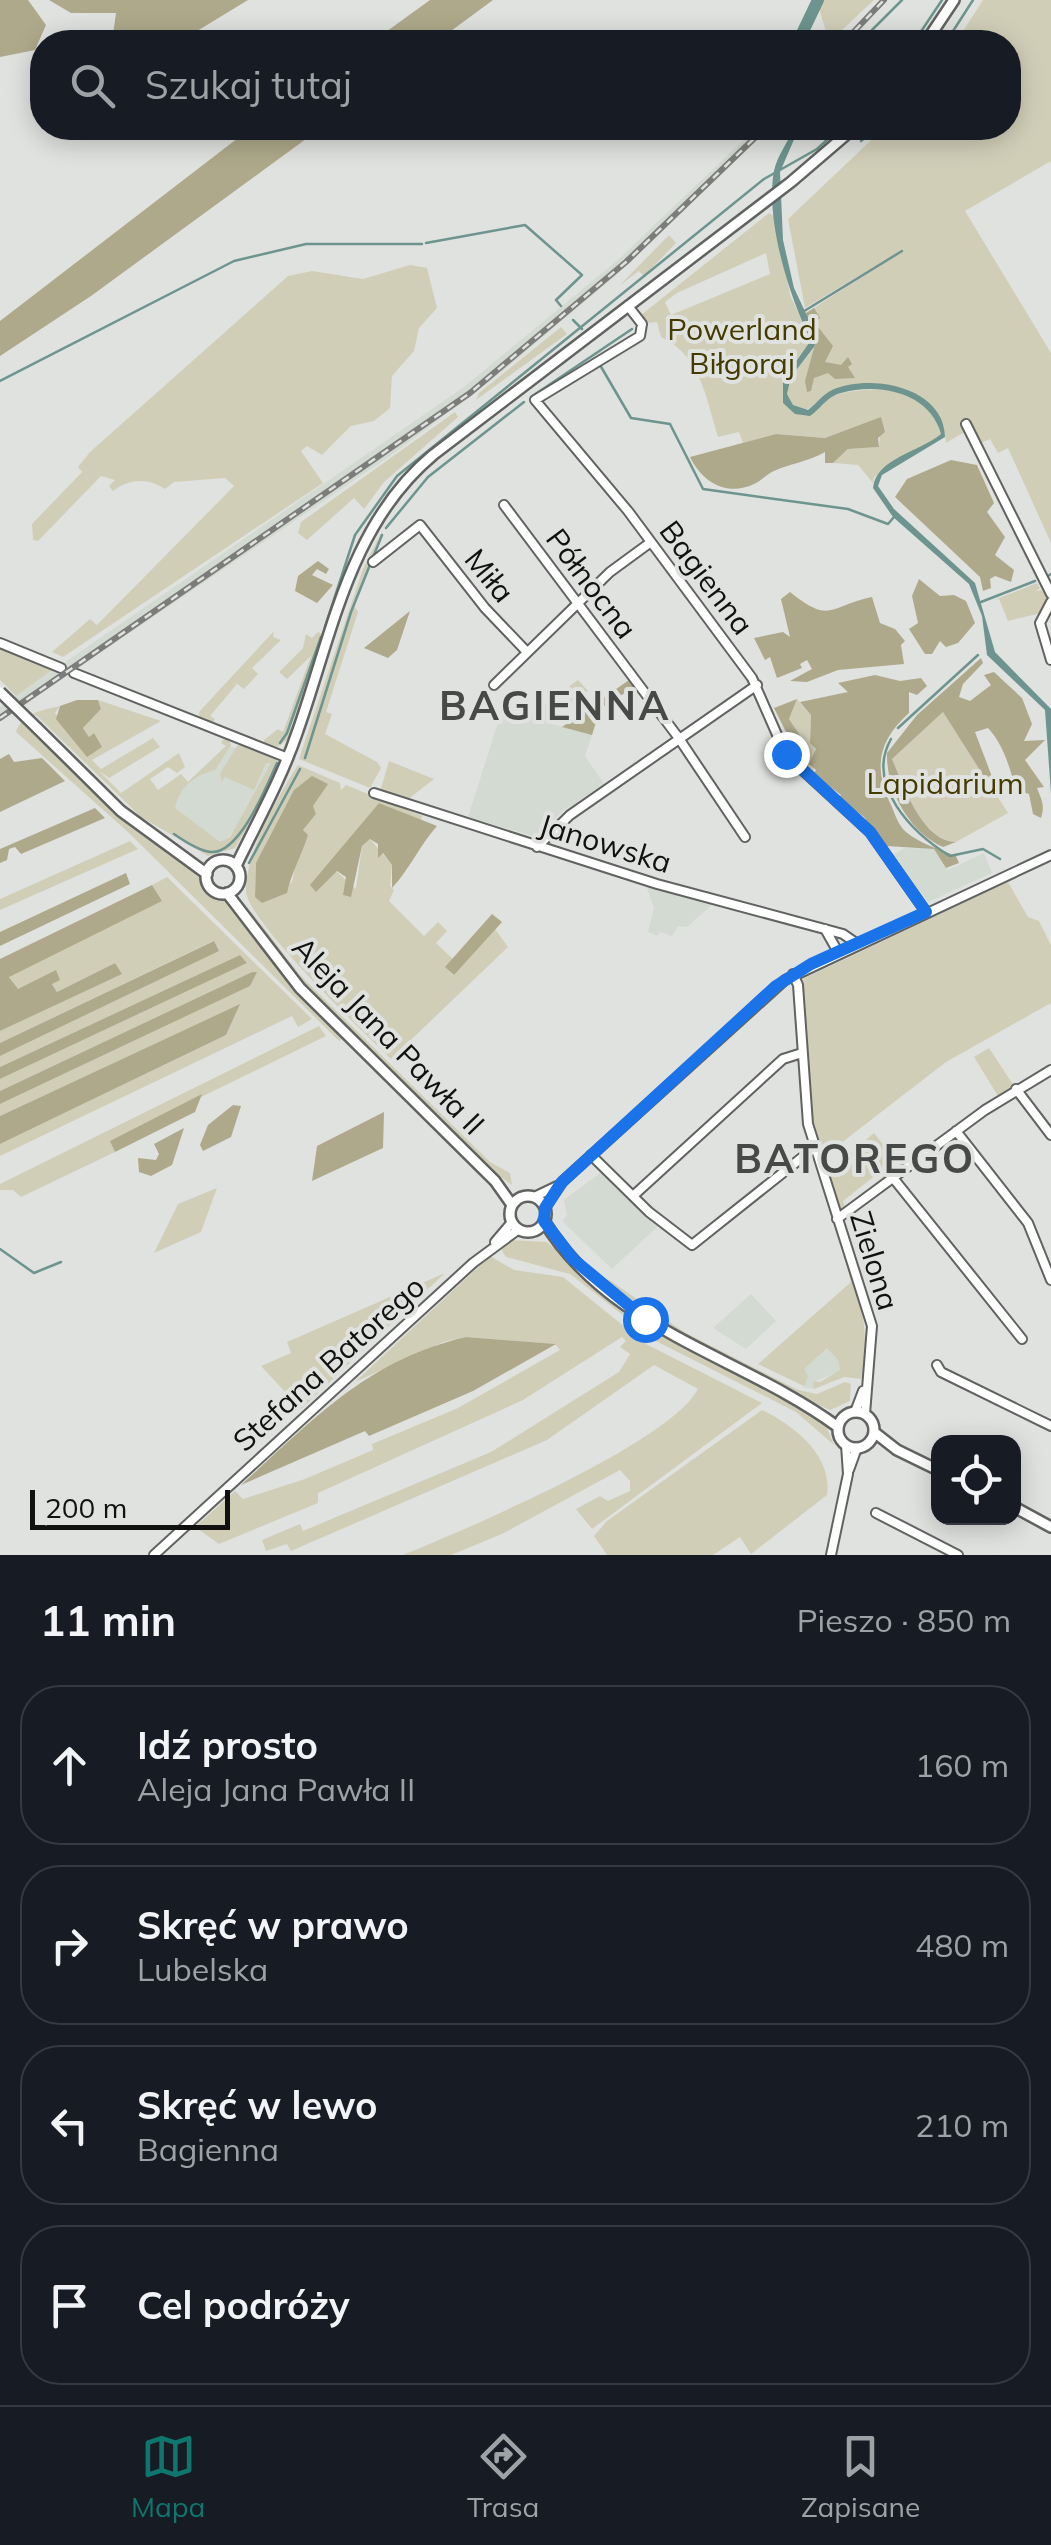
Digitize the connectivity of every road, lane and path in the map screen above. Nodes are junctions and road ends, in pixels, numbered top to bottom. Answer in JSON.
{"nodes":[{"id":1,"x":954,"y":0,"type":"edge"},
{"id":2,"x":934,"y":30,"type":"edge"},
{"id":3,"x":839,"y":140,"type":"edge"},
{"id":4,"x":628,"y":306,"type":"junction"},
{"id":5,"x":966,"y":424,"type":"dead end"},
{"id":6,"x":504,"y":505,"type":"dead end"},
{"id":7,"x":651,"y":542,"type":"junction"},
{"id":8,"x":373,"y":562,"type":"dead end"},
{"id":9,"x":1051,"y":594,"type":"edge"},
{"id":10,"x":1051,"y":602,"type":"edge"},
{"id":11,"x":578,"y":603,"type":"junction"},
{"id":12,"x":0,"y":643,"type":"edge"},
{"id":13,"x":527,"y":652,"type":"junction"},
{"id":14,"x":1051,"y":660,"type":"edge"},
{"id":15,"x":60,"y":668,"type":"dead end"},
{"id":16,"x":74,"y":673,"type":"dead end"},
{"id":17,"x":494,"y":685,"type":"dead end"},
{"id":18,"x":756,"y":686,"type":"junction"},
{"id":19,"x":0,"y":692,"type":"edge"},
{"id":20,"x":678,"y":737,"type":"junction"},
{"id":21,"x":288,"y":758,"type":"junction"},
{"id":22,"x":374,"y":793,"type":"dead end"},
{"id":23,"x":745,"y":838,"type":"dead end"},
{"id":24,"x":537,"y":847,"type":"junction"},
{"id":25,"x":1051,"y":855,"type":"edge"},
{"id":26,"x":232,"y":864,"type":"junction"},
{"id":27,"x":210,"y":869,"type":"junction"},
{"id":28,"x":232,"y":890,"type":"junction"},
{"id":29,"x":926,"y":912,"type":"junction"},
{"id":30,"x":825,"y":929,"type":"junction"},
{"id":31,"x":856,"y":943,"type":"junction"},
{"id":32,"x":838,"y":952,"type":"junction"},
{"id":33,"x":793,"y":974,"type":"junction"},
{"id":34,"x":802,"y":1053,"type":"junction"},
{"id":35,"x":1051,"y":1070,"type":"edge"},
{"id":36,"x":1016,"y":1089,"type":"junction"},
{"id":37,"x":956,"y":1131,"type":"junction"},
{"id":38,"x":1051,"y":1134,"type":"edge"},
{"id":39,"x":814,"y":1148,"type":"junction"},
{"id":40,"x":591,"y":1155,"type":"junction"},
{"id":41,"x":894,"y":1178,"type":"junction"},
{"id":42,"x":495,"y":1181,"type":"junction"},
{"id":43,"x":561,"y":1183,"type":"junction"},
{"id":44,"x":632,"y":1196,"type":"junction"},
{"id":45,"x":534,"y":1197,"type":"junction"},
{"id":46,"x":520,"y":1198,"type":"junction"},
{"id":47,"x":512,"y":1205,"type":"junction"},
{"id":48,"x":545,"y":1208,"type":"junction"},
{"id":49,"x":837,"y":1219,"type":"junction"},
{"id":50,"x":544,"y":1221,"type":"junction"},
{"id":51,"x":515,"y":1226,"type":"junction"},
{"id":52,"x":534,"y":1231,"type":"junction"},
{"id":53,"x":562,"y":1248,"type":"junction"},
{"id":54,"x":1051,"y":1280,"type":"edge"},
{"id":55,"x":1022,"y":1339,"type":"dead end"},
{"id":56,"x":937,"y":1365,"type":"dead end"},
{"id":57,"x":814,"y":1410,"type":"junction"},
{"id":58,"x":860,"y":1413,"type":"junction"},
{"id":59,"x":844,"y":1416,"type":"junction"},
{"id":60,"x":1051,"y":1426,"type":"edge"},
{"id":61,"x":838,"y":1427,"type":"junction"},
{"id":62,"x":872,"y":1437,"type":"junction"},
{"id":63,"x":846,"y":1445,"type":"junction"},
{"id":64,"x":857,"y":1448,"type":"junction"},
{"id":65,"x":931,"y":1467,"type":"edge"},
{"id":66,"x":848,"y":1474,"type":"junction"},
{"id":67,"x":1021,"y":1511,"type":"edge"},
{"id":68,"x":876,"y":1513,"type":"dead end"},
{"id":69,"x":1051,"y":1527,"type":"edge"},
{"id":70,"x":154,"y":1555,"type":"edge"},
{"id":71,"x":832,"y":1555,"type":"edge"},
{"id":72,"x":958,"y":1555,"type":"edge"}],
"edges":[{"from":1,"to":2,"type":"main road"},
{"from":3,"to":4,"type":"main road"},
{"from":4,"to":7,"type":"street","name":"Bagienna"},
{"from":4,"to":21,"type":"main road"},
{"from":5,"to":9,"type":"street"},
{"from":6,"to":11,"type":"street","name":"Północna"},
{"from":7,"to":11,"type":"street"},
{"from":7,"to":18,"type":"street","name":"Bagienna"},
{"from":8,"to":13,"type":"street","name":"Miła"},
{"from":10,"to":14,"type":"street"},
{"from":11,"to":13,"type":"street"},
{"from":11,"to":20,"type":"street","name":"Północna"},
{"from":12,"to":15,"type":"street"},
{"from":13,"to":17,"type":"street"},
{"from":16,"to":21,"type":"street"},
{"from":18,"to":20,"type":"street"},
{"from":18,"to":29,"type":"street","name":"Bagienna"},
{"from":19,"to":27,"type":"main road","bridge":true},
{"from":20,"to":23,"type":"street","name":"Północna"},
{"from":20,"to":24,"type":"street"},
{"from":21,"to":26,"type":"main road"},
{"from":22,"to":24,"type":"street","name":"Janowska"},
{"from":24,"to":30,"type":"street","name":"Janowska"},
{"from":25,"to":29,"type":"street"},
{"from":26,"to":27,"type":"main road"},
{"from":26,"to":28,"type":"main road"},
{"from":27,"to":28,"type":"main road","name":"Aleja Jana Pawła II"},
{"from":28,"to":42,"type":"main road","name":"Aleja Jana Pawła II"},
{"from":29,"to":31,"type":"street"},
{"from":30,"to":31,"type":"street","name":"Janowska"},
{"from":30,"to":32,"type":"street"},
{"from":31,"to":32,"type":"street"},
{"from":32,"to":33,"type":"street"},
{"from":33,"to":34,"type":"street","name":"Zielona"},
{"from":33,"to":40,"type":"street"},
{"from":34,"to":39,"type":"street","name":"Zielona"},
{"from":34,"to":44,"type":"street"},
{"from":35,"to":36,"type":"street"},
{"from":36,"to":37,"type":"street"},
{"from":36,"to":38,"type":"street"},
{"from":37,"to":41,"type":"street"},
{"from":37,"to":54,"type":"street"},
{"from":39,"to":44,"type":"street"},
{"from":39,"to":49,"type":"street","name":"Zielona"},
{"from":40,"to":43,"type":"street"},
{"from":40,"to":44,"type":"street"},
{"from":41,"to":49,"type":"street"},
{"from":41,"to":55,"type":"street"},
{"from":42,"to":46,"type":"main road","name":"Aleja Jana Pawła II"},
{"from":42,"to":47,"type":"main road","name":"Aleja Jana Pawła II"},
{"from":43,"to":45,"type":"street"},
{"from":43,"to":48,"type":"street"},
{"from":45,"to":46,"type":"main road"},
{"from":45,"to":48,"type":"main road"},
{"from":46,"to":47,"type":"main road"},
{"from":47,"to":51,"type":"main road"},
{"from":48,"to":50,"type":"main road"},
{"from":49,"to":58,"type":"street","name":"Zielona"},
{"from":50,"to":52,"type":"main road"},
{"from":50,"to":53,"type":"main road"},
{"from":51,"to":52,"type":"main road"},
{"from":51,"to":70,"type":"street","name":"Stefana Batorego"},
{"from":52,"to":53,"type":"main road"},
{"from":53,"to":57,"type":"main road"},
{"from":56,"to":60,"type":"street"},
{"from":57,"to":59,"type":"main road"},
{"from":57,"to":61,"type":"main road"},
{"from":58,"to":59,"type":"main road"},
{"from":58,"to":62,"type":"main road"},
{"from":59,"to":61,"type":"main road"},
{"from":61,"to":63,"type":"main road"},
{"from":62,"to":64,"type":"main road"},
{"from":62,"to":65,"type":"main road"},
{"from":63,"to":64,"type":"main road"},
{"from":63,"to":66,"type":"street"},
{"from":64,"to":66,"type":"street"},
{"from":66,"to":71,"type":"street"},
{"from":67,"to":69,"type":"main road"},
{"from":68,"to":72,"type":"street"}]}
